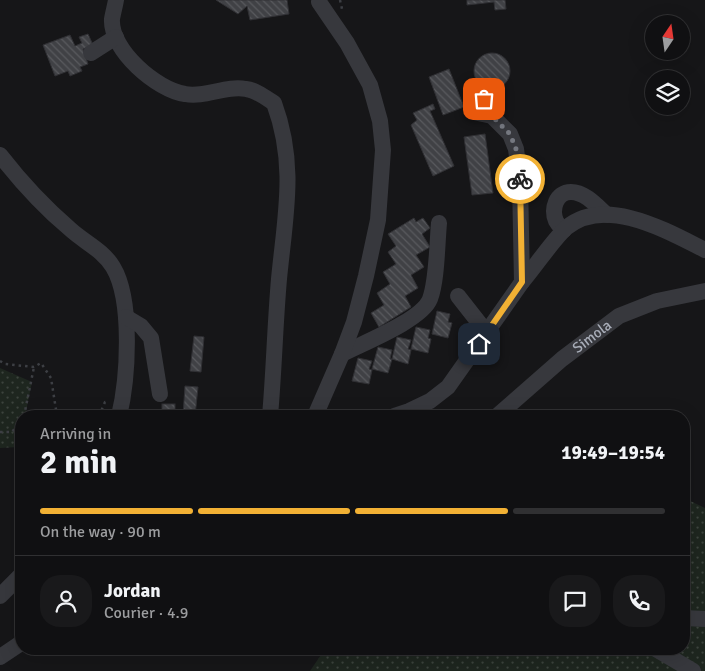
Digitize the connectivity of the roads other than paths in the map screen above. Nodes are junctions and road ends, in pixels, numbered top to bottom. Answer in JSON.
{"nodes":[{"id":1,"x":116,"y":0,"type":"edge"},
{"id":2,"x":320,"y":2,"type":"dead end"},
{"id":3,"x":116,"y":37,"type":"junction"},
{"id":4,"x":91,"y":53,"type":"dead end"},
{"id":5,"x":492,"y":116,"type":"dead end"},
{"id":6,"x":0,"y":155,"type":"edge"},
{"id":7,"x":607,"y":215,"type":"junction"},
{"id":8,"x":439,"y":223,"type":"dead end"},
{"id":9,"x":564,"y":230,"type":"junction"},
{"id":10,"x":705,"y":250,"type":"edge"},
{"id":11,"x":522,"y":282,"type":"junction"},
{"id":12,"x":705,"y":291,"type":"edge"},
{"id":13,"x":458,"y":296,"type":"dead end"},
{"id":14,"x":126,"y":317,"type":"junction"},
{"id":15,"x":488,"y":333,"type":"junction"},
{"id":16,"x":342,"y":354,"type":"junction"},
{"id":17,"x":160,"y":394,"type":"dead end"},
{"id":18,"x":120,"y":410,"type":"edge"},
{"id":19,"x":270,"y":410,"type":"edge"},
{"id":20,"x":318,"y":410,"type":"edge"},
{"id":21,"x":411,"y":410,"type":"edge"},
{"id":22,"x":503,"y":410,"type":"edge"},
{"id":23,"x":15,"y":580,"type":"edge"},
{"id":24,"x":0,"y":596,"type":"edge"},
{"id":25,"x":690,"y":618,"type":"edge"},
{"id":26,"x":705,"y":619,"type":"edge"},
{"id":27,"x":15,"y":647,"type":"edge"},
{"id":28,"x":666,"y":655,"type":"edge"},
{"id":29,"x":0,"y":657,"type":"edge"},
{"id":30,"x":693,"y":671,"type":"edge"}],
"edges":[{"from":1,"to":3,"type":"street"},
{"from":2,"to":16,"type":"street"},
{"from":3,"to":4,"type":"street"},
{"from":3,"to":19,"type":"street"},
{"from":5,"to":11,"type":"street"},
{"from":6,"to":14,"type":"street"},
{"from":7,"to":9,"type":"street"},
{"from":7,"to":9,"type":"street"},
{"from":7,"to":10,"type":"street"},
{"from":8,"to":16,"type":"street"},
{"from":9,"to":11,"type":"street"},
{"from":11,"to":15,"type":"street"},
{"from":12,"to":22,"type":"street","name":"Simola"},
{"from":13,"to":15,"type":"street"},
{"from":14,"to":17,"type":"street"},
{"from":14,"to":18,"type":"street"},
{"from":15,"to":21,"type":"street"},
{"from":16,"to":20,"type":"street"},
{"from":23,"to":24,"type":"street"},
{"from":25,"to":26,"type":"street"},
{"from":27,"to":29,"type":"street"},
{"from":28,"to":30,"type":"street"}]}
